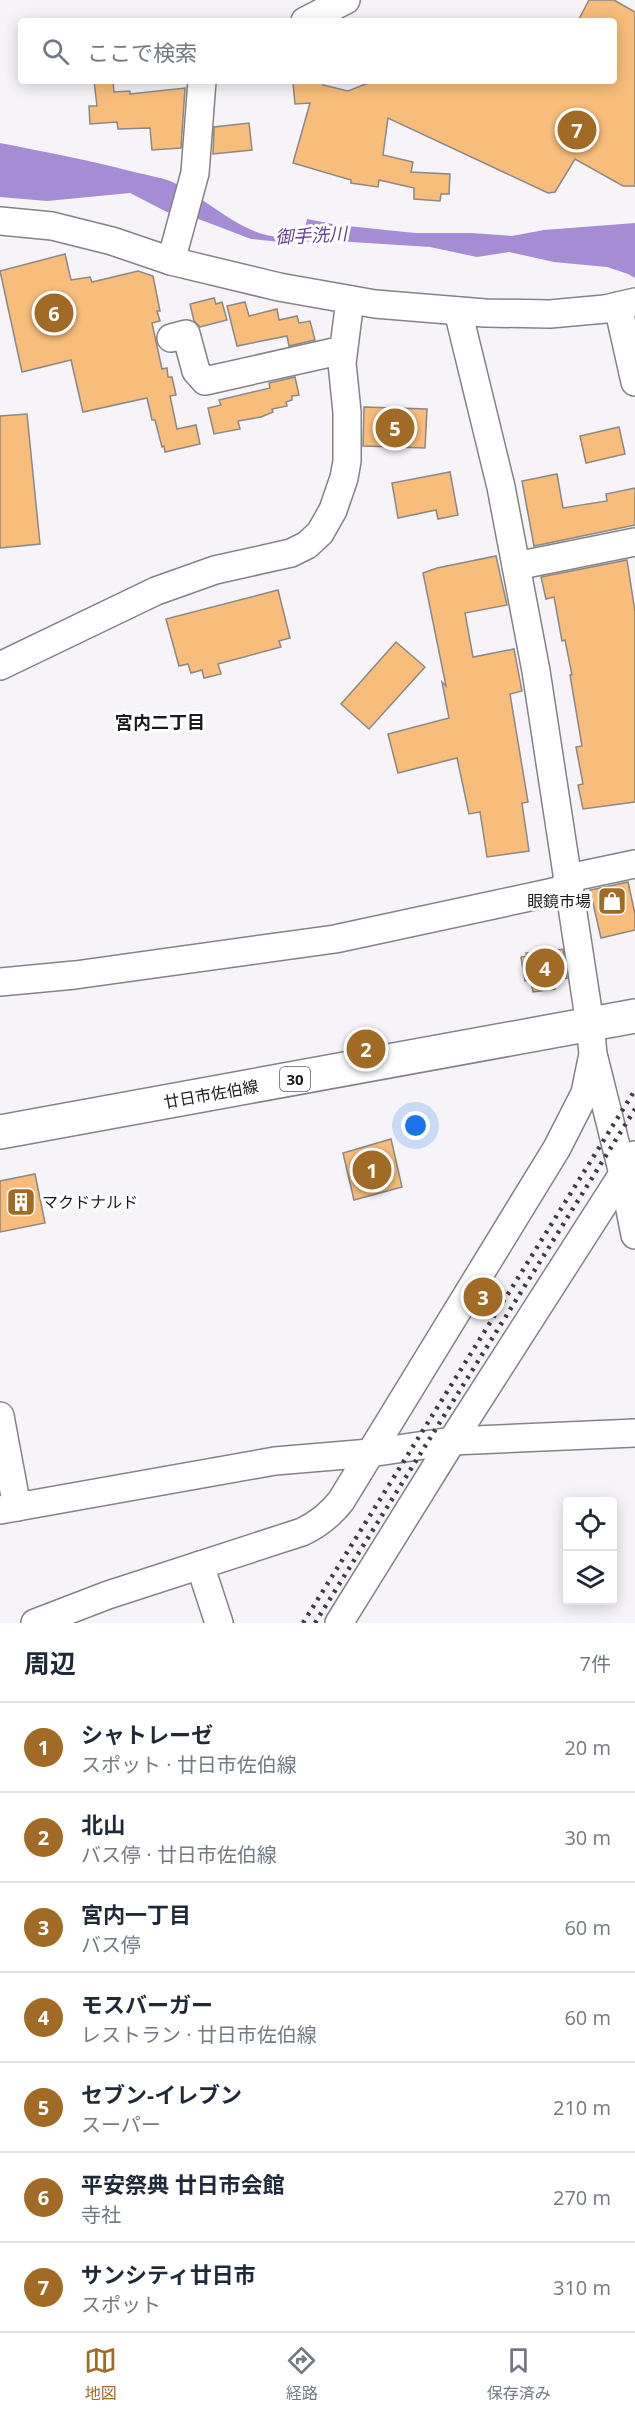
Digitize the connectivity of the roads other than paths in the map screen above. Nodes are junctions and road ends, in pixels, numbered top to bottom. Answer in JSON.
{"nodes":[{"id":1,"x":346,"y":0,"type":"edge"},
{"id":2,"x":311,"y":18,"type":"edge"},
{"id":3,"x":202,"y":84,"type":"edge"},
{"id":4,"x":0,"y":221,"type":"edge"},
{"id":5,"x":173,"y":253,"type":"junction"},
{"id":6,"x":350,"y":300,"type":"junction"},
{"id":7,"x":626,"y":304,"type":"edge"},
{"id":8,"x":459,"y":310,"type":"junction"},
{"id":9,"x":171,"y":338,"type":"dead end"},
{"id":10,"x":343,"y":350,"type":"junction"},
{"id":11,"x":635,"y":382,"type":"edge"},
{"id":12,"x":635,"y":542,"type":"edge"},
{"id":13,"x":516,"y":566,"type":"junction"},
{"id":14,"x":0,"y":666,"type":"edge"},
{"id":15,"x":635,"y":864,"type":"edge"},
{"id":16,"x":568,"y":882,"type":"junction"},
{"id":17,"x":0,"y":982,"type":"edge"},
{"id":18,"x":635,"y":1016,"type":"edge"},
{"id":19,"x":592,"y":1039,"type":"junction"},
{"id":20,"x":0,"y":1132,"type":"edge"},
{"id":21,"x":629,"y":1165,"type":"edge"},
{"id":22,"x":635,"y":1236,"type":"edge"},
{"id":23,"x":0,"y":1416,"type":"edge"},
{"id":24,"x":635,"y":1433,"type":"edge"},
{"id":25,"x":452,"y":1441,"type":"junction"},
{"id":26,"x":370,"y":1453,"type":"junction"},
{"id":27,"x":8,"y":1509,"type":"edge"},
{"id":28,"x":200,"y":1565,"type":"junction"},
{"id":29,"x":35,"y":1623,"type":"edge"},
{"id":30,"x":219,"y":1623,"type":"edge"},
{"id":31,"x":339,"y":1623,"type":"edge"}],
"edges":[{"from":1,"to":2,"type":"street"},
{"from":3,"to":5,"type":"street"},
{"from":4,"to":5,"type":"street"},
{"from":5,"to":6,"type":"street"},
{"from":6,"to":8,"type":"street"},
{"from":6,"to":10,"type":"street"},
{"from":7,"to":8,"type":"street"},
{"from":7,"to":11,"type":"street"},
{"from":8,"to":13,"type":"street"},
{"from":9,"to":10,"type":"street"},
{"from":10,"to":14,"type":"street"},
{"from":12,"to":13,"type":"street"},
{"from":13,"to":16,"type":"street"},
{"from":15,"to":16,"type":"street"},
{"from":16,"to":17,"type":"street"},
{"from":16,"to":19,"type":"street"},
{"from":18,"to":19,"type":"main road","name":"廿日市佐伯線","number":"30"},
{"from":19,"to":20,"type":"main road","name":"廿日市佐伯線","number":"30"},
{"from":19,"to":21,"type":"street"},
{"from":19,"to":26,"type":"street"},
{"from":21,"to":22,"type":"street"},
{"from":21,"to":25,"type":"street"},
{"from":23,"to":27,"type":"street"},
{"from":24,"to":25,"type":"street"},
{"from":25,"to":26,"type":"street"},
{"from":25,"to":31,"type":"street"},
{"from":26,"to":27,"type":"street"},
{"from":26,"to":28,"type":"street"},
{"from":28,"to":29,"type":"street"},
{"from":28,"to":30,"type":"street"}]}
